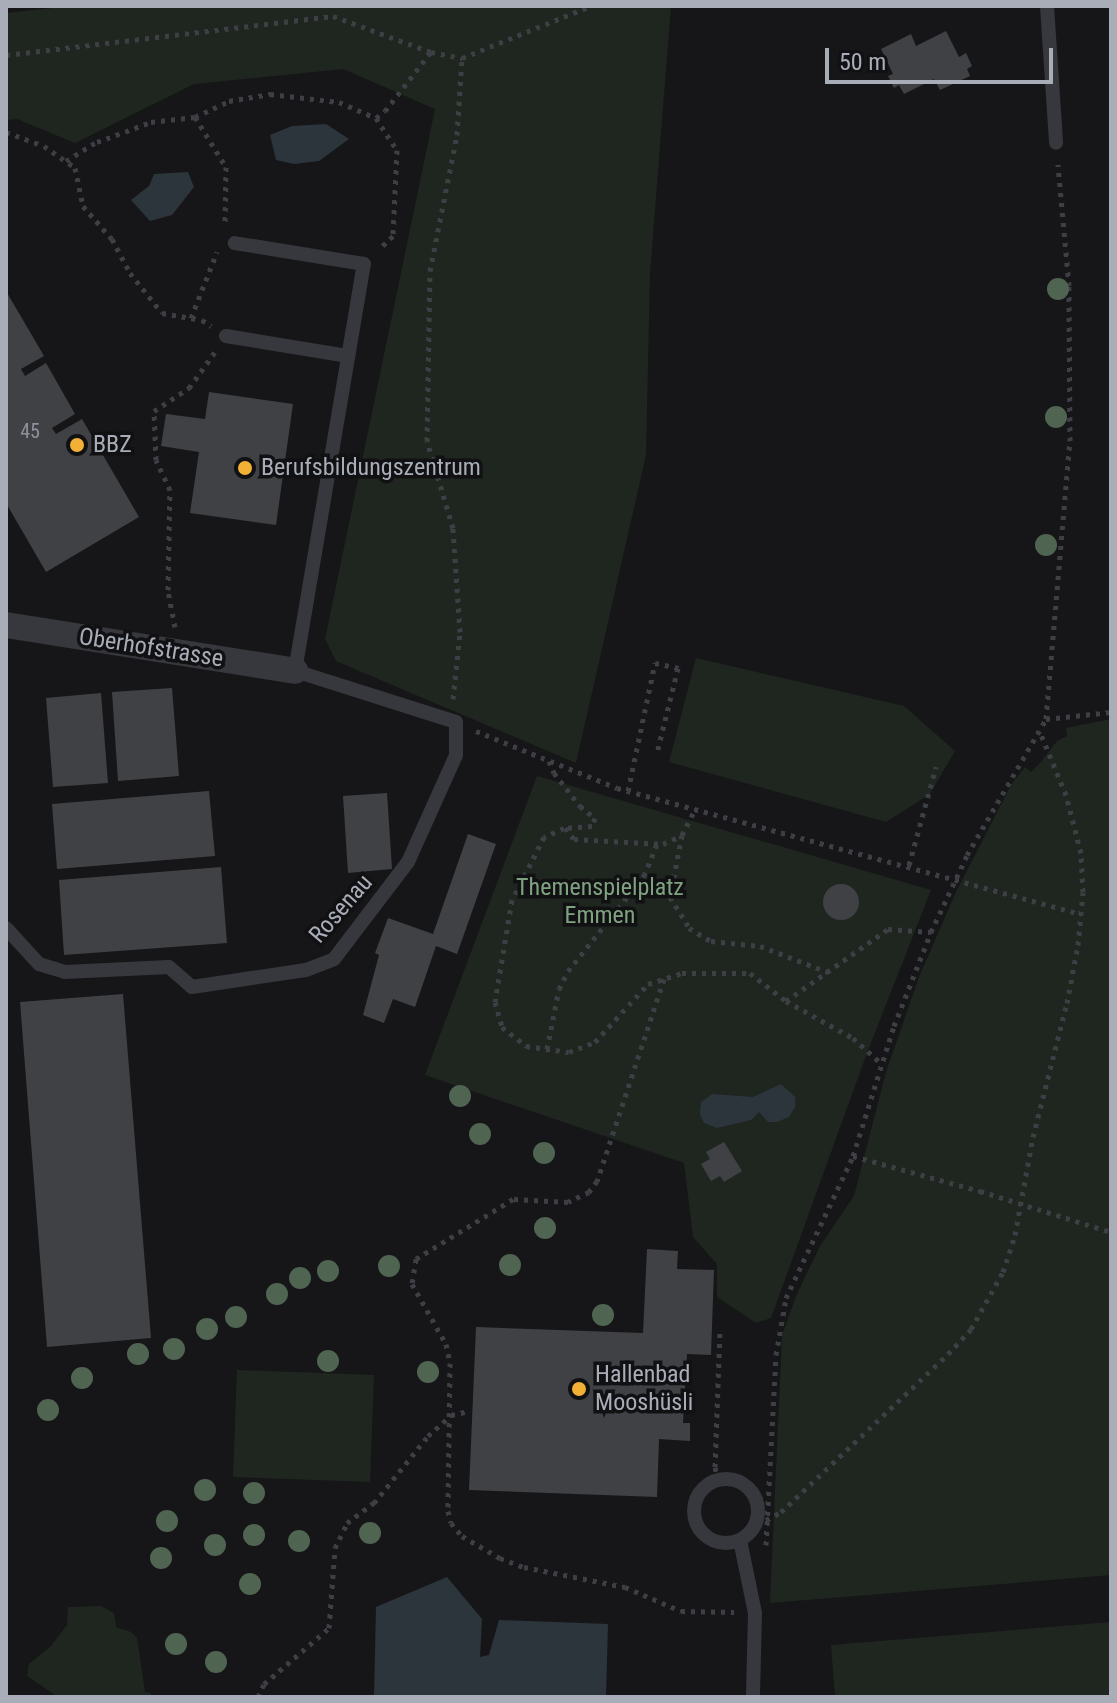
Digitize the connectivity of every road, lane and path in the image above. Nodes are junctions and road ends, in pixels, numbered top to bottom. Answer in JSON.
{"nodes":[{"id":1,"x":591,"y":6,"type":"edge"},
{"id":2,"x":1047,"y":6,"type":"edge"},
{"id":3,"x":431,"y":52,"type":"junction"},
{"id":4,"x":6,"y":55,"type":"edge"},
{"id":5,"x":462,"y":58,"type":"junction"},
{"id":6,"x":195,"y":117,"type":"junction"},
{"id":7,"x":376,"y":118,"type":"junction"},
{"id":8,"x":6,"y":132,"type":"edge"},
{"id":9,"x":1056,"y":143,"type":"joint"},
{"id":10,"x":66,"y":161,"type":"junction"},
{"id":11,"x":230,"y":240,"type":"joint"},
{"id":12,"x":220,"y":246,"type":"dead end"},
{"id":13,"x":364,"y":264,"type":"junction"},
{"id":14,"x":191,"y":318,"type":"junction"},
{"id":15,"x":226,"y":336,"type":"junction"},
{"id":16,"x":348,"y":356,"type":"junction"},
{"id":17,"x":168,"y":590,"type":"dead end"},
{"id":18,"x":6,"y":625,"type":"edge"},
{"id":19,"x":295,"y":671,"type":"junction"},
{"id":20,"x":1111,"y":712,"type":"edge"},
{"id":21,"x":1046,"y":719,"type":"junction"},
{"id":22,"x":456,"y":722,"type":"junction"},
{"id":23,"x":1039,"y":731,"type":"junction"},
{"id":24,"x":657,"y":753,"type":"dead end"},
{"id":25,"x":549,"y":760,"type":"junction"},
{"id":26,"x":936,"y":767,"type":"dead end"},
{"id":27,"x":628,"y":791,"type":"junction"},
{"id":28,"x":695,"y":808,"type":"junction"},
{"id":29,"x":564,"y":828,"type":"junction"},
{"id":30,"x":682,"y":835,"type":"junction"},
{"id":31,"x":657,"y":844,"type":"junction"},
{"id":32,"x":909,"y":865,"type":"junction"},
{"id":33,"x":956,"y":877,"type":"junction"},
{"id":34,"x":1081,"y":914,"type":"junction"},
{"id":35,"x":6,"y":928,"type":"edge"},
{"id":36,"x":931,"y":932,"type":"junction"},
{"id":37,"x":828,"y":972,"type":"junction"},
{"id":38,"x":664,"y":979,"type":"junction"},
{"id":39,"x":786,"y":1001,"type":"junction"},
{"id":40,"x":547,"y":1049,"type":"junction"},
{"id":41,"x":882,"y":1064,"type":"junction"},
{"id":42,"x":853,"y":1156,"type":"junction"},
{"id":43,"x":1021,"y":1204,"type":"junction"},
{"id":44,"x":1111,"y":1232,"type":"edge"},
{"id":45,"x":720,"y":1330,"type":"dead end"},
{"id":46,"x":470,"y":1411,"type":"dead end"},
{"id":47,"x":451,"y":1415,"type":"junction"},
{"id":48,"x":718,"y":1481,"type":"junction"},
{"id":49,"x":762,"y":1519,"type":"junction"},
{"id":50,"x":740,"y":1540,"type":"junction"},
{"id":51,"x":766,"y":1549,"type":"dead end"},
{"id":52,"x":755,"y":1613,"type":"junction"},
{"id":53,"x":258,"y":1697,"type":"edge"},
{"id":54,"x":753,"y":1697,"type":"edge"}],
"edges":[{"from":1,"to":5,"type":"path"},
{"from":2,"to":9,"type":"lane"},
{"from":3,"to":4,"type":"path"},
{"from":3,"to":5,"type":"path"},
{"from":3,"to":7,"type":"path"},
{"from":5,"to":22,"type":"path"},
{"from":6,"to":7,"type":"path"},
{"from":6,"to":10,"type":"path"},
{"from":6,"to":11,"type":"path"},
{"from":7,"to":13,"type":"path"},
{"from":8,"to":10,"type":"path"},
{"from":9,"to":21,"type":"path"},
{"from":10,"to":14,"type":"path"},
{"from":11,"to":13,"type":"lane"},
{"from":12,"to":14,"type":"path"},
{"from":13,"to":16,"type":"lane"},
{"from":14,"to":15,"type":"path"},
{"from":15,"to":16,"type":"lane"},
{"from":15,"to":17,"type":"path"},
{"from":16,"to":19,"type":"lane"},
{"from":18,"to":19,"type":"street","name":"Oberhofstrasse"},
{"from":19,"to":22,"type":"lane"},
{"from":20,"to":21,"type":"path"},
{"from":21,"to":23,"type":"path"},
{"from":22,"to":25,"type":"path"},
{"from":22,"to":35,"type":"lane","name":"Rosenau"},
{"from":23,"to":33,"type":"path"},
{"from":23,"to":34,"type":"path"},
{"from":24,"to":27,"type":"path"},
{"from":25,"to":27,"type":"path"},
{"from":25,"to":29,"type":"path"},
{"from":26,"to":32,"type":"path"},
{"from":27,"to":28,"type":"path"},
{"from":28,"to":30,"type":"path"},
{"from":28,"to":32,"type":"path"},
{"from":29,"to":31,"type":"path"},
{"from":29,"to":40,"type":"path"},
{"from":30,"to":31,"type":"path"},
{"from":30,"to":37,"type":"path"},
{"from":31,"to":40,"type":"path"},
{"from":32,"to":33,"type":"path"},
{"from":33,"to":34,"type":"path"},
{"from":33,"to":36,"type":"path"},
{"from":34,"to":43,"type":"path"},
{"from":36,"to":37,"type":"path"},
{"from":36,"to":41,"type":"path"},
{"from":37,"to":39,"type":"path"},
{"from":38,"to":39,"type":"path"},
{"from":38,"to":40,"type":"path"},
{"from":38,"to":47,"type":"path"},
{"from":39,"to":41,"type":"path"},
{"from":41,"to":42,"type":"path"},
{"from":42,"to":43,"type":"path"},
{"from":42,"to":49,"type":"path"},
{"from":43,"to":44,"type":"path"},
{"from":43,"to":49,"type":"path"},
{"from":45,"to":48,"type":"path"},
{"from":46,"to":47,"type":"path"},
{"from":47,"to":52,"type":"path"},
{"from":47,"to":53,"type":"path"},
{"from":48,"to":49,"type":"lane"},
{"from":48,"to":50,"type":"lane"},
{"from":49,"to":50,"type":"lane"},
{"from":49,"to":51,"type":"path"},
{"from":50,"to":52,"type":"lane"},
{"from":52,"to":54,"type":"lane"}]}
